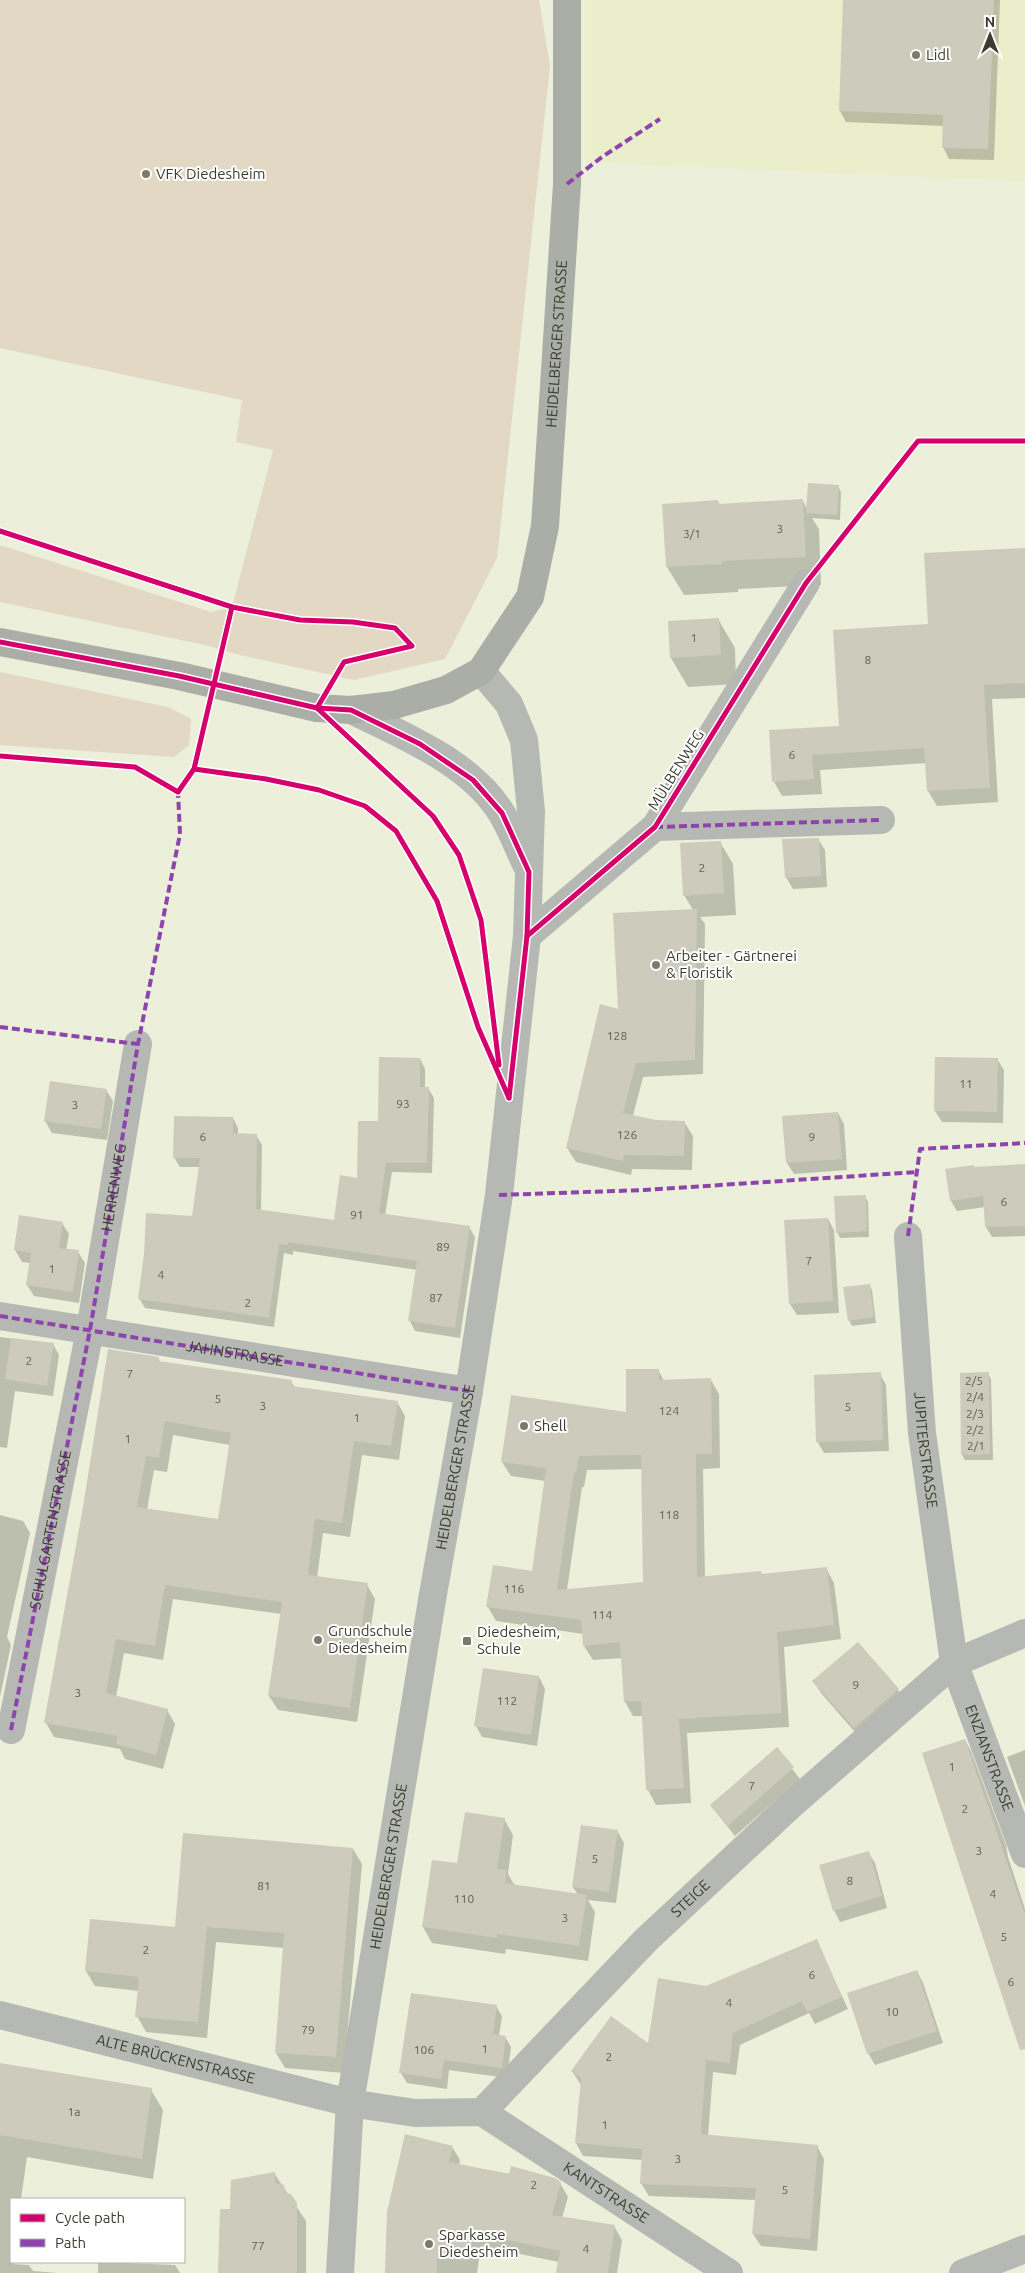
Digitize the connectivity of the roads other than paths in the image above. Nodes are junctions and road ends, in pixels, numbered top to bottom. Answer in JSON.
{"nodes":[{"id":1,"x":567,"y":0,"type":"edge"},
{"id":2,"x":806,"y":583,"type":"dead end"},
{"id":3,"x":0,"y":642,"type":"edge"},
{"id":4,"x":481,"y":672,"type":"junction"},
{"id":5,"x":351,"y":710,"type":"junction"},
{"id":6,"x":880,"y":820,"type":"dead end"},
{"id":7,"x":656,"y":827,"type":"junction"},
{"id":8,"x":529,"y":872,"type":"junction"},
{"id":9,"x":527,"y":936,"type":"junction"},
{"id":10,"x":138,"y":1044,"type":"dead end"},
{"id":11,"x":908,"y":1236,"type":"dead end"},
{"id":12,"x":0,"y":1316,"type":"edge"},
{"id":13,"x":90,"y":1330,"type":"junction"},
{"id":14,"x":469,"y":1391,"type":"junction"},
{"id":15,"x":1025,"y":1633,"type":"edge"},
{"id":16,"x":954,"y":1663,"type":"junction"},
{"id":17,"x":11,"y":1730,"type":"dead end"},
{"id":18,"x":1025,"y":1854,"type":"edge"},
{"id":19,"x":0,"y":2015,"type":"edge"},
{"id":20,"x":350,"y":2103,"type":"junction"},
{"id":21,"x":482,"y":2112,"type":"junction"},
{"id":22,"x":1025,"y":2249,"type":"edge"},
{"id":23,"x":340,"y":2273,"type":"edge"},
{"id":24,"x":729,"y":2273,"type":"edge"},
{"id":25,"x":963,"y":2273,"type":"edge"}],
"edges":[{"from":1,"to":4,"type":"main road","name":"HEIDELBERGER STRASSE"},
{"from":2,"to":7,"type":"street","name":"MÜLBENWEG"},
{"from":3,"to":5,"type":"main road","name":"HEIDELBERGER STRASSE"},
{"from":4,"to":5,"type":"main road","name":"HEIDELBERGER STRASSE"},
{"from":4,"to":8,"type":"street","name":"HEIDELBERGER STRASSE"},
{"from":5,"to":8,"type":"street"},
{"from":6,"to":7,"type":"street","name":"MÜLBENWEG"},
{"from":7,"to":9,"type":"street","name":"MÜLBENWEG"},
{"from":8,"to":9,"type":"street","name":"HEIDELBERGER STRASSE"},
{"from":9,"to":14,"type":"street","name":"HEIDELBERGER STRASSE"},
{"from":10,"to":13,"type":"street","name":"HERRENWEG"},
{"from":11,"to":16,"type":"street","name":"JUPITERSTRASSE"},
{"from":12,"to":13,"type":"street","name":"JAHNSTRASSE"},
{"from":13,"to":14,"type":"street","name":"JAHNSTRASSE"},
{"from":13,"to":17,"type":"street","name":"SCHULGARTENSTRASSE"},
{"from":14,"to":20,"type":"street","name":"HEIDELBERGER STRASSE"},
{"from":15,"to":16,"type":"street","name":"STEIGE"},
{"from":16,"to":18,"type":"street","name":"ENZIANSTRASSE"},
{"from":16,"to":21,"type":"street","name":"STEIGE"},
{"from":19,"to":20,"type":"street","name":"ALTE BRÜCKENSTRASSE"},
{"from":20,"to":21,"type":"street"},
{"from":20,"to":23,"type":"street","name":"HEIDELBERGER STRASSE"},
{"from":21,"to":24,"type":"street","name":"KANTSTRASSE"},
{"from":22,"to":25,"type":"street"}]}
